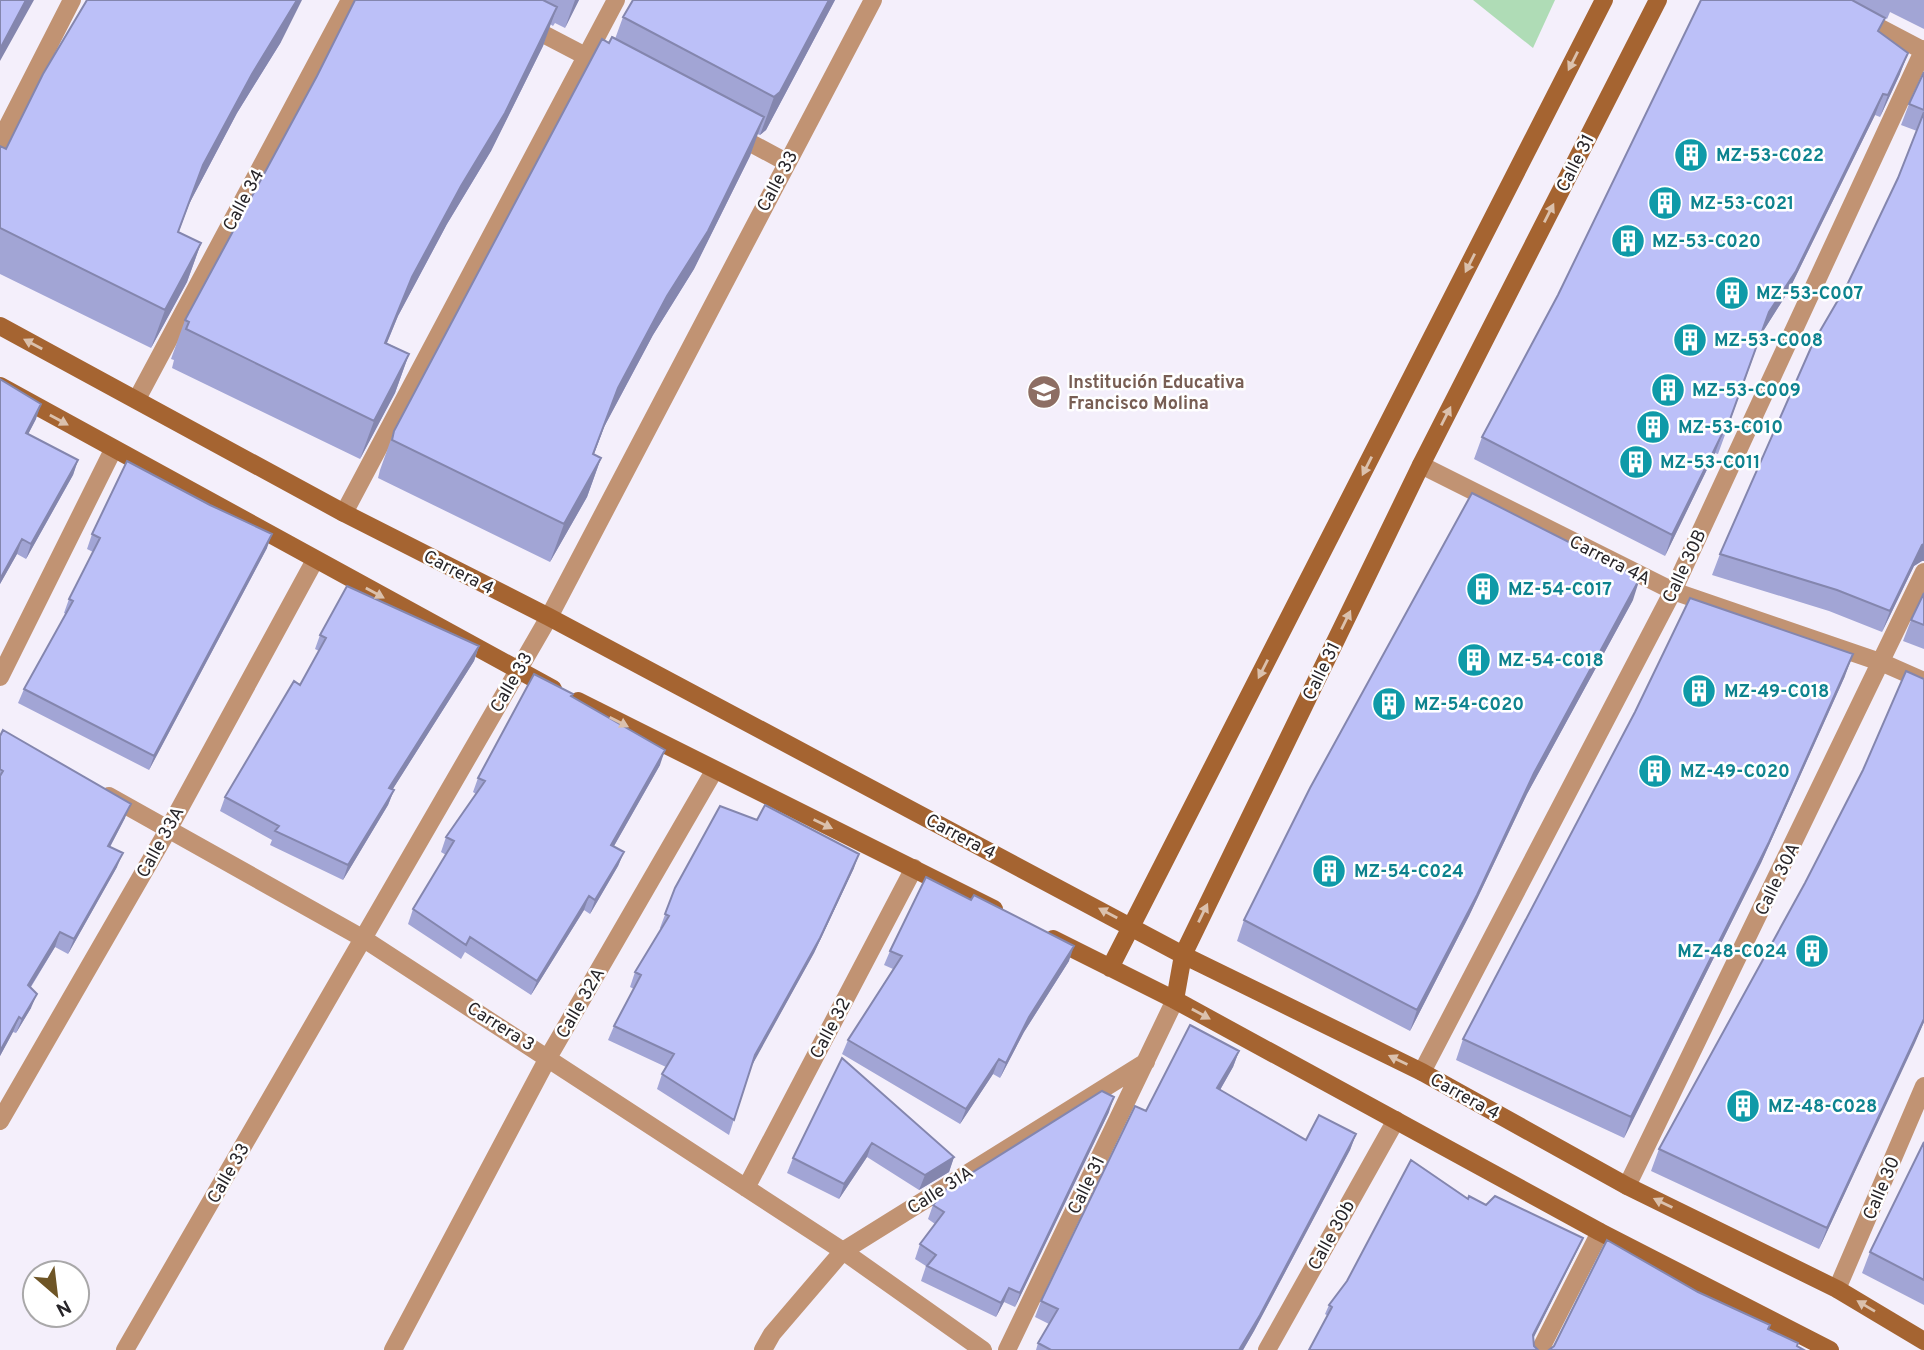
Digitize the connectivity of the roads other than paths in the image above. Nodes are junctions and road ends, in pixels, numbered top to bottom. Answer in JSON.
{"nodes":[{"id":1,"x":72,"y":0,"type":"edge"},
{"id":2,"x":350,"y":0,"type":"edge"},
{"id":3,"x":616,"y":0,"type":"edge"},
{"id":4,"x":873,"y":0,"type":"edge"},
{"id":5,"x":1605,"y":0,"type":"edge"},
{"id":6,"x":1658,"y":0,"type":"edge"},
{"id":7,"x":1828,"y":0,"type":"edge"},
{"id":8,"x":515,"y":19,"type":"edge"},
{"id":9,"x":1924,"y":50,"type":"edge"},
{"id":10,"x":585,"y":56,"type":"junction"},
{"id":11,"x":609,"y":68,"type":"edge"},
{"id":12,"x":715,"y":125,"type":"edge"},
{"id":13,"x":0,"y":141,"type":"edge"},
{"id":14,"x":786,"y":162,"type":"junction"},
{"id":15,"x":0,"y":326,"type":"edge"},
{"id":16,"x":0,"y":386,"type":"edge"},
{"id":17,"x":137,"y":399,"type":"junction"},
{"id":18,"x":113,"y":450,"type":"junction"},
{"id":19,"x":1421,"y":465,"type":"junction"},
{"id":20,"x":344,"y":513,"type":"junction"},
{"id":21,"x":315,"y":560,"type":"junction"},
{"id":22,"x":1924,"y":572,"type":"edge"},
{"id":23,"x":1673,"y":591,"type":"junction"},
{"id":24,"x":549,"y":617,"type":"junction"},
{"id":25,"x":1883,"y":663,"type":"junction"},
{"id":26,"x":517,"y":670,"type":"junction"},
{"id":27,"x":0,"y":677,"type":"edge"},
{"id":28,"x":1924,"y":681,"type":"edge"},
{"id":29,"x":714,"y":771,"type":"junction"},
{"id":30,"x":96,"y":788,"type":"edge"},
{"id":31,"x":168,"y":830,"type":"junction"},
{"id":32,"x":914,"y":868,"type":"junction"},
{"id":33,"x":1012,"y":918,"type":"edge"},
{"id":34,"x":1132,"y":926,"type":"junction"},
{"id":35,"x":1037,"y":931,"type":"edge"},
{"id":36,"x":364,"y":939,"type":"junction"},
{"id":37,"x":1183,"y":955,"type":"junction"},
{"id":38,"x":1110,"y":968,"type":"junction"},
{"id":39,"x":1175,"y":1000,"type":"junction"},
{"id":40,"x":549,"y":1056,"type":"junction"},
{"id":41,"x":1146,"y":1062,"type":"junction"},
{"id":42,"x":1422,"y":1072,"type":"junction"},
{"id":43,"x":1924,"y":1086,"type":"edge"},
{"id":44,"x":1395,"y":1120,"type":"junction"},
{"id":45,"x":0,"y":1121,"type":"edge"},
{"id":46,"x":1627,"y":1186,"type":"junction"},
{"id":47,"x":746,"y":1188,"type":"junction"},
{"id":48,"x":1600,"y":1232,"type":"junction"},
{"id":49,"x":843,"y":1251,"type":"junction"},
{"id":50,"x":1837,"y":1289,"type":"junction"},
{"id":51,"x":1924,"y":1341,"type":"edge"},
{"id":52,"x":1818,"y":1347,"type":"edge"},
{"id":53,"x":125,"y":1350,"type":"edge"},
{"id":54,"x":393,"y":1350,"type":"edge"},
{"id":55,"x":762,"y":1350,"type":"edge"},
{"id":56,"x":983,"y":1350,"type":"edge"},
{"id":57,"x":1007,"y":1350,"type":"edge"},
{"id":58,"x":1267,"y":1350,"type":"edge"},
{"id":59,"x":1540,"y":1350,"type":"edge"}],
"edges":[{"from":1,"to":13,"type":"street"},
{"from":2,"to":17,"type":"street","name":"Calle 34"},
{"from":3,"to":10,"type":"street"},
{"from":4,"to":14,"type":"street","name":"Calle 33"},
{"from":5,"to":34,"type":"main road","one_way":true},
{"from":19,"to":6,"type":"main road","name":"Calle 31","one_way":true},
{"from":7,"to":9,"type":"street"},
{"from":8,"to":10,"type":"street"},
{"from":9,"to":23,"type":"street","name":"Calle 30B"},
{"from":10,"to":11,"type":"street"},
{"from":10,"to":20,"type":"street"},
{"from":12,"to":14,"type":"street"},
{"from":14,"to":24,"type":"street","name":"Calle 33"},
{"from":17,"to":15,"type":"main road","name":"Carrera 4","one_way":true},
{"from":16,"to":18,"type":"main road","one_way":true},
{"from":17,"to":20,"type":"main road","name":"Carrera 4"},
{"from":18,"to":21,"type":"main road"},
{"from":18,"to":27,"type":"street"},
{"from":19,"to":23,"type":"street","name":"Carrera 4A"},
{"from":37,"to":19,"type":"main road","name":"Calle 31","one_way":true},
{"from":20,"to":24,"type":"main road","name":"Carrera 4"},
{"from":21,"to":26,"type":"main road","one_way":true},
{"from":21,"to":31,"type":"street","name":"Calle 33A"},
{"from":22,"to":25,"type":"street","name":"Calle 30A"},
{"from":23,"to":25,"type":"street","name":"Carrera 4A"},
{"from":23,"to":42,"type":"street","name":"Calle 30B"},
{"from":24,"to":26,"type":"street","name":"Calle 33"},
{"from":34,"to":24,"type":"main road","name":"Carrera 4","one_way":true},
{"from":25,"to":28,"type":"street","name":"Carrera 4A"},
{"from":25,"to":46,"type":"street","name":"Calle 30A"},
{"from":26,"to":29,"type":"main road","one_way":true},
{"from":26,"to":36,"type":"street","name":"Calle 33"},
{"from":29,"to":32,"type":"main road","one_way":true},
{"from":29,"to":40,"type":"street","name":"Calle 32A"},
{"from":30,"to":31,"type":"street","name":"Carrera 3"},
{"from":31,"to":36,"type":"street","name":"Carrera 3"},
{"from":31,"to":45,"type":"street","name":"Calle 33A"},
{"from":32,"to":33,"type":"main road"},
{"from":32,"to":47,"type":"street","name":"Calle 32"},
{"from":34,"to":37,"type":"main road","name":"Carrera 4"},
{"from":34,"to":38,"type":"main road"},
{"from":35,"to":38,"type":"main road"},
{"from":36,"to":40,"type":"street","name":"Carrera 3"},
{"from":36,"to":53,"type":"street","name":"Calle 33"},
{"from":37,"to":39,"type":"main road","name":"Calle 31"},
{"from":42,"to":37,"type":"main road","name":"Carrera 4","one_way":true},
{"from":38,"to":39,"type":"main road"},
{"from":39,"to":41,"type":"street","name":"Calle 31"},
{"from":39,"to":44,"type":"main road","one_way":true},
{"from":40,"to":47,"type":"street","name":"Carrera 3"},
{"from":40,"to":54,"type":"street","name":"Calle 32A"},
{"from":41,"to":49,"type":"street","name":"Calle 31A"},
{"from":41,"to":57,"type":"street","name":"Calle 31"},
{"from":42,"to":46,"type":"main road","name":"Carrera 4"},
{"from":43,"to":50,"type":"street","name":"Calle 30"},
{"from":44,"to":48,"type":"main road"},
{"from":44,"to":58,"type":"street","name":"Calle 30b"},
{"from":50,"to":46,"type":"main road","name":"Carrera 4","one_way":true},
{"from":47,"to":49,"type":"street","name":"Carrera 3"},
{"from":48,"to":52,"type":"main road"},
{"from":48,"to":59,"type":"street"},
{"from":49,"to":55,"type":"street","name":"Calle 31A"},
{"from":49,"to":56,"type":"street","name":"Carrera 3"},
{"from":51,"to":50,"type":"main road","name":"Carrera 4","one_way":true}]}
